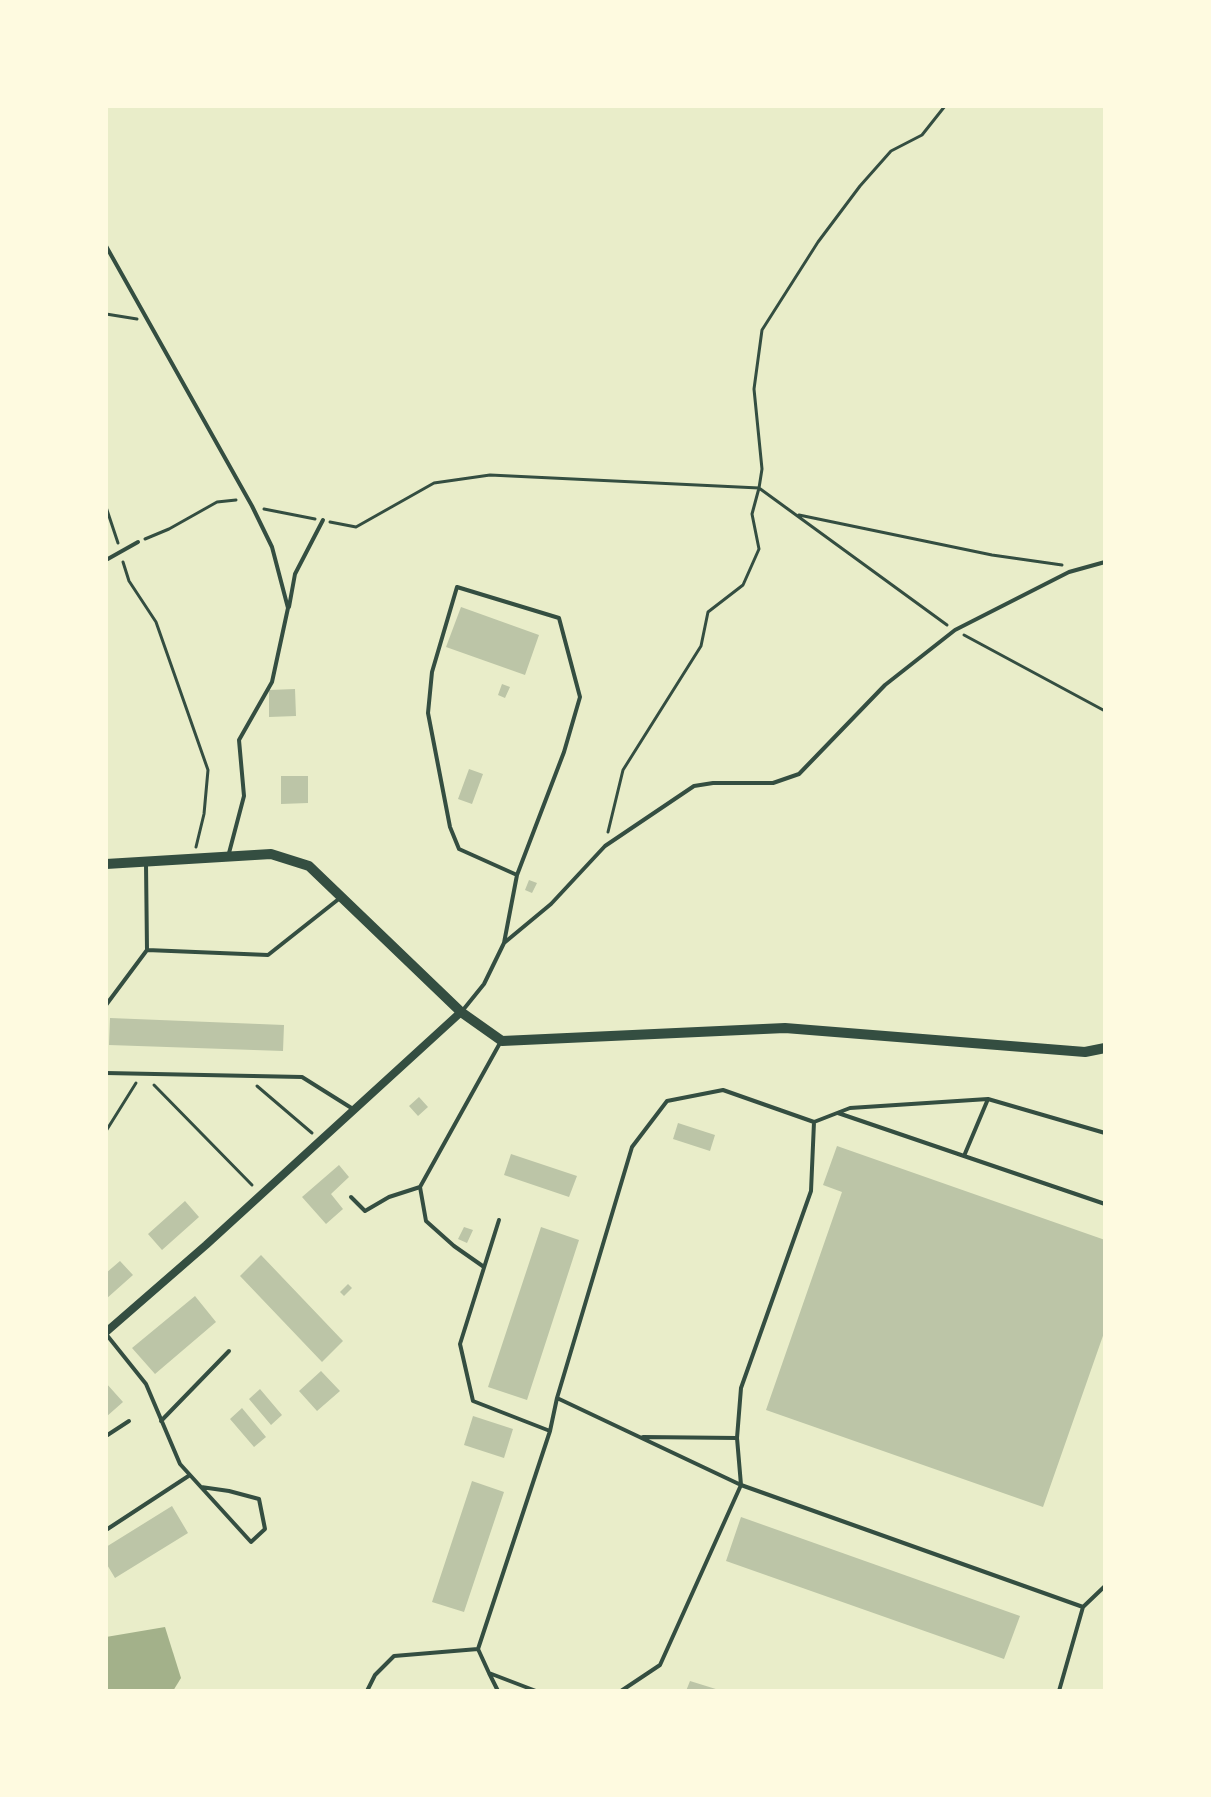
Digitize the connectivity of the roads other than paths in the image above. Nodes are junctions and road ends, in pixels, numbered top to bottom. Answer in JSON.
{"nodes":[{"id":1,"x":106,"y":246,"type":"edge"},
{"id":2,"x":323,"y":520,"type":"road end"},
{"id":3,"x":138,"y":542,"type":"road end"},
{"id":4,"x":106,"y":560,"type":"edge"},
{"id":5,"x":1105,"y":562,"type":"edge"},
{"id":6,"x":288,"y":608,"type":"junction"},
{"id":7,"x":229,"y":856,"type":"junction"},
{"id":8,"x":146,"y":861,"type":"junction"},
{"id":9,"x":106,"y":864,"type":"edge"},
{"id":10,"x":517,"y":875,"type":"junction"},
{"id":11,"x":340,"y":898,"type":"junction"},
{"id":12,"x":504,"y":943,"type":"junction"},
{"id":13,"x":147,"y":950,"type":"junction"},
{"id":14,"x":106,"y":1005,"type":"edge"},
{"id":15,"x":461,"y":1012,"type":"junction"},
{"id":16,"x":502,"y":1041,"type":"junction"},
{"id":17,"x":1105,"y":1048,"type":"edge"},
{"id":18,"x":106,"y":1073,"type":"edge"},
{"id":19,"x":988,"y":1099,"type":"junction"},
{"id":20,"x":355,"y":1110,"type":"junction"},
{"id":21,"x":837,"y":1113,"type":"junction"},
{"id":22,"x":814,"y":1122,"type":"junction"},
{"id":23,"x":1105,"y":1133,"type":"edge"},
{"id":24,"x":964,"y":1156,"type":"junction"},
{"id":25,"x":420,"y":1187,"type":"junction"},
{"id":26,"x":351,"y":1197,"type":"dead end"},
{"id":27,"x":1105,"y":1204,"type":"edge"},
{"id":28,"x":499,"y":1220,"type":"dead end"},
{"id":29,"x":484,"y":1267,"type":"junction"},
{"id":30,"x":106,"y":1333,"type":"edge"},
{"id":31,"x":229,"y":1351,"type":"dead end"},
{"id":32,"x":557,"y":1398,"type":"junction"},
{"id":33,"x":129,"y":1421,"type":"dead end"},
{"id":34,"x":161,"y":1421,"type":"junction"},
{"id":35,"x":550,"y":1431,"type":"junction"},
{"id":36,"x":106,"y":1436,"type":"edge"},
{"id":37,"x":639,"y":1437,"type":"junction"},
{"id":38,"x":737,"y":1438,"type":"junction"},
{"id":39,"x":190,"y":1475,"type":"junction"},
{"id":40,"x":741,"y":1485,"type":"junction"},
{"id":41,"x":201,"y":1487,"type":"junction"},
{"id":42,"x":106,"y":1530,"type":"edge"},
{"id":43,"x":1105,"y":1586,"type":"edge"},
{"id":44,"x":1083,"y":1607,"type":"junction"},
{"id":45,"x":478,"y":1649,"type":"junction"},
{"id":46,"x":489,"y":1673,"type":"junction"},
{"id":47,"x":367,"y":1691,"type":"edge"},
{"id":48,"x":498,"y":1691,"type":"edge"},
{"id":49,"x":536,"y":1691,"type":"edge"},
{"id":50,"x":621,"y":1691,"type":"edge"},
{"id":51,"x":1059,"y":1691,"type":"edge"}],
"edges":[{"from":1,"to":6,"type":"lane"},
{"from":2,"to":6,"type":"lane"},
{"from":3,"to":4,"type":"lane"},
{"from":5,"to":12,"type":"lane"},
{"from":6,"to":7,"type":"lane"},
{"from":7,"to":8,"type":"street"},
{"from":7,"to":11,"type":"street"},
{"from":8,"to":9,"type":"street"},
{"from":8,"to":13,"type":"lane"},
{"from":10,"to":10,"type":"lane"},
{"from":10,"to":12,"type":"lane"},
{"from":11,"to":13,"type":"lane"},
{"from":11,"to":15,"type":"street"},
{"from":12,"to":15,"type":"lane"},
{"from":13,"to":14,"type":"lane"},
{"from":15,"to":16,"type":"street"},
{"from":15,"to":20,"type":"street"},
{"from":16,"to":17,"type":"street"},
{"from":16,"to":25,"type":"lane"},
{"from":18,"to":20,"type":"lane"},
{"from":19,"to":21,"type":"lane"},
{"from":19,"to":23,"type":"lane"},
{"from":19,"to":24,"type":"lane"},
{"from":20,"to":30,"type":"street"},
{"from":21,"to":22,"type":"lane"},
{"from":21,"to":24,"type":"lane"},
{"from":22,"to":32,"type":"lane"},
{"from":22,"to":38,"type":"lane"},
{"from":24,"to":27,"type":"lane"},
{"from":25,"to":26,"type":"lane"},
{"from":25,"to":29,"type":"lane"},
{"from":28,"to":29,"type":"lane"},
{"from":29,"to":35,"type":"lane"},
{"from":30,"to":34,"type":"lane"},
{"from":31,"to":34,"type":"lane"},
{"from":32,"to":35,"type":"lane"},
{"from":32,"to":37,"type":"lane"},
{"from":33,"to":36,"type":"lane"},
{"from":34,"to":39,"type":"lane"},
{"from":35,"to":45,"type":"lane"},
{"from":37,"to":38,"type":"lane"},
{"from":37,"to":40,"type":"lane"},
{"from":38,"to":40,"type":"lane"},
{"from":39,"to":41,"type":"lane"},
{"from":39,"to":42,"type":"lane"},
{"from":40,"to":44,"type":"lane"},
{"from":40,"to":50,"type":"lane"},
{"from":41,"to":41,"type":"lane"},
{"from":43,"to":44,"type":"lane"},
{"from":44,"to":51,"type":"lane"},
{"from":45,"to":46,"type":"lane"},
{"from":45,"to":47,"type":"lane"},
{"from":46,"to":48,"type":"lane"},
{"from":46,"to":49,"type":"lane"}]}
